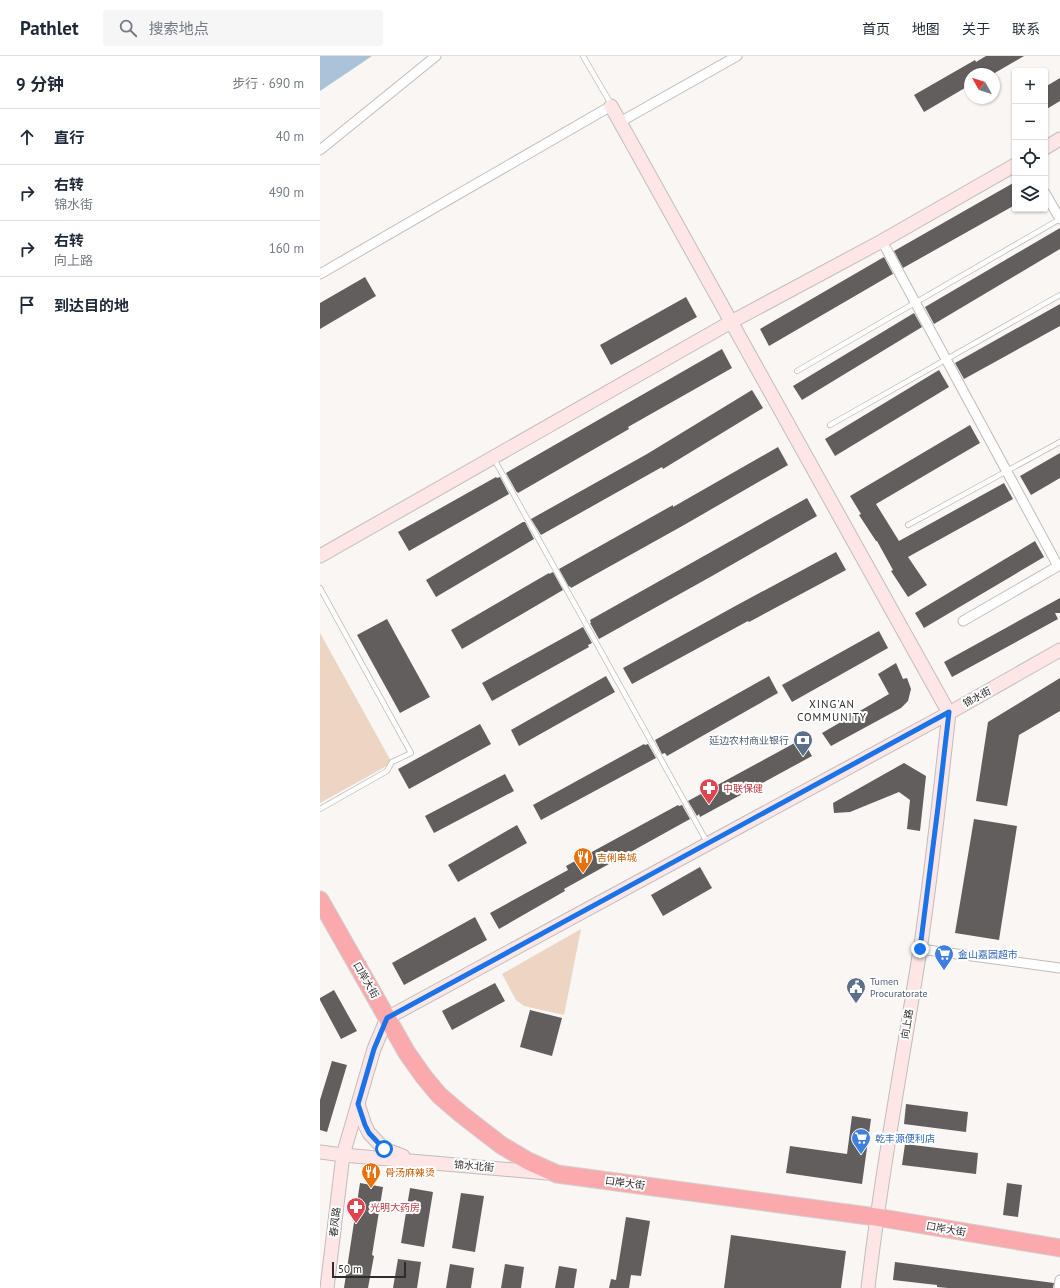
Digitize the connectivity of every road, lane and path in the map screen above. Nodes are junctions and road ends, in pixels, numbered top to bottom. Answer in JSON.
{"nodes":[{"id":1,"x":436,"y":56,"type":"edge"},
{"id":2,"x":583,"y":56,"type":"edge"},
{"id":3,"x":737,"y":56,"type":"edge"},
{"id":4,"x":612,"y":106,"type":"junction"},
{"id":5,"x":620,"y":122,"type":"junction"},
{"id":6,"x":1060,"y":139,"type":"edge"},
{"id":7,"x":1048,"y":146,"type":"edge"},
{"id":8,"x":320,"y":150,"type":"edge"},
{"id":9,"x":1012,"y":167,"type":"edge"},
{"id":10,"x":1048,"y":198,"type":"edge"},
{"id":11,"x":1060,"y":219,"type":"edge"},
{"id":12,"x":882,"y":241,"type":"junction"},
{"id":13,"x":320,"y":274,"type":"edge"},
{"id":14,"x":1060,"y":294,"type":"edge"},
{"id":15,"x":915,"y":303,"type":"junction"},
{"id":16,"x":731,"y":322,"type":"junction"},
{"id":17,"x":946,"y":359,"type":"junction"},
{"id":18,"x":797,"y":371,"type":"dead end"},
{"id":19,"x":830,"y":425,"type":"dead end"},
{"id":20,"x":1060,"y":442,"type":"edge"},
{"id":21,"x":493,"y":458,"type":"junction"},
{"id":22,"x":1007,"y":471,"type":"junction"},
{"id":23,"x":908,"y":525,"type":"dead end"},
{"id":24,"x":320,"y":556,"type":"edge"},
{"id":25,"x":1059,"y":565,"type":"edge"},
{"id":26,"x":320,"y":588,"type":"edge"},
{"id":27,"x":963,"y":621,"type":"dead end"},
{"id":28,"x":1060,"y":650,"type":"edge"},
{"id":29,"x":949,"y":712,"type":"junction"},
{"id":30,"x":320,"y":810,"type":"edge"},
{"id":31,"x":708,"y":843,"type":"junction"},
{"id":32,"x":320,"y":900,"type":"edge"},
{"id":33,"x":920,"y":949,"type":"junction"},
{"id":34,"x":1060,"y":968,"type":"edge"},
{"id":35,"x":387,"y":1018,"type":"junction"},
{"id":36,"x":358,"y":1104,"type":"junction"},
{"id":37,"x":320,"y":1152,"type":"edge"},
{"id":38,"x":343,"y":1155,"type":"junction"},
{"id":39,"x":418,"y":1162,"type":"junction"},
{"id":40,"x":557,"y":1174,"type":"junction"},
{"id":41,"x":876,"y":1218,"type":"junction"},
{"id":42,"x":1060,"y":1248,"type":"edge"},
{"id":43,"x":1060,"y":1280,"type":"edge"},
{"id":44,"x":328,"y":1288,"type":"edge"},
{"id":45,"x":868,"y":1288,"type":"edge"},
{"id":46,"x":1059,"y":1288,"type":"edge"}],
"edges":[{"from":1,"to":8,"type":"street"},
{"from":2,"to":4,"type":"lane"},
{"from":3,"to":5,"type":"street"},
{"from":4,"to":5,"type":"street"},
{"from":4,"to":13,"type":"street"},
{"from":5,"to":16,"type":"street"},
{"from":6,"to":7,"type":"street"},
{"from":9,"to":12,"type":"street"},
{"from":10,"to":11,"type":"street"},
{"from":11,"to":15,"type":"lane"},
{"from":12,"to":15,"type":"street"},
{"from":12,"to":16,"type":"street"},
{"from":14,"to":17,"type":"lane"},
{"from":15,"to":17,"type":"street"},
{"from":15,"to":18,"type":"lane"},
{"from":16,"to":21,"type":"street"},
{"from":16,"to":29,"type":"street"},
{"from":17,"to":19,"type":"lane"},
{"from":17,"to":22,"type":"street"},
{"from":20,"to":22,"type":"lane"},
{"from":21,"to":24,"type":"street"},
{"from":21,"to":31,"type":"lane"},
{"from":22,"to":23,"type":"lane"},
{"from":22,"to":25,"type":"street"},
{"from":25,"to":27,"type":"street"},
{"from":26,"to":30,"type":"lane"},
{"from":28,"to":29,"type":"street","name":"锦水街"},
{"from":29,"to":31,"type":"street","name":"锦水街"},
{"from":29,"to":33,"type":"street","name":"向上路"},
{"from":31,"to":35,"type":"street","name":"锦水街"},
{"from":32,"to":35,"type":"highway","name":"口岸大街"},
{"from":33,"to":34,"type":"street"},
{"from":33,"to":41,"type":"street","name":"向上路"},
{"from":35,"to":36,"type":"street"},
{"from":35,"to":40,"type":"highway","name":"口岸大街"},
{"from":36,"to":38,"type":"street"},
{"from":36,"to":39,"type":"street"},
{"from":37,"to":38,"type":"street","name":"锦水北街"},
{"from":38,"to":39,"type":"street","name":"锦水北街"},
{"from":38,"to":44,"type":"street","name":"春风路"},
{"from":39,"to":40,"type":"street","name":"锦水北街"},
{"from":40,"to":41,"type":"highway","name":"口岸大街"},
{"from":41,"to":42,"type":"highway","name":"口岸大街"},
{"from":41,"to":45,"type":"street","name":"向上路"},
{"from":43,"to":46,"type":"street"}]}
